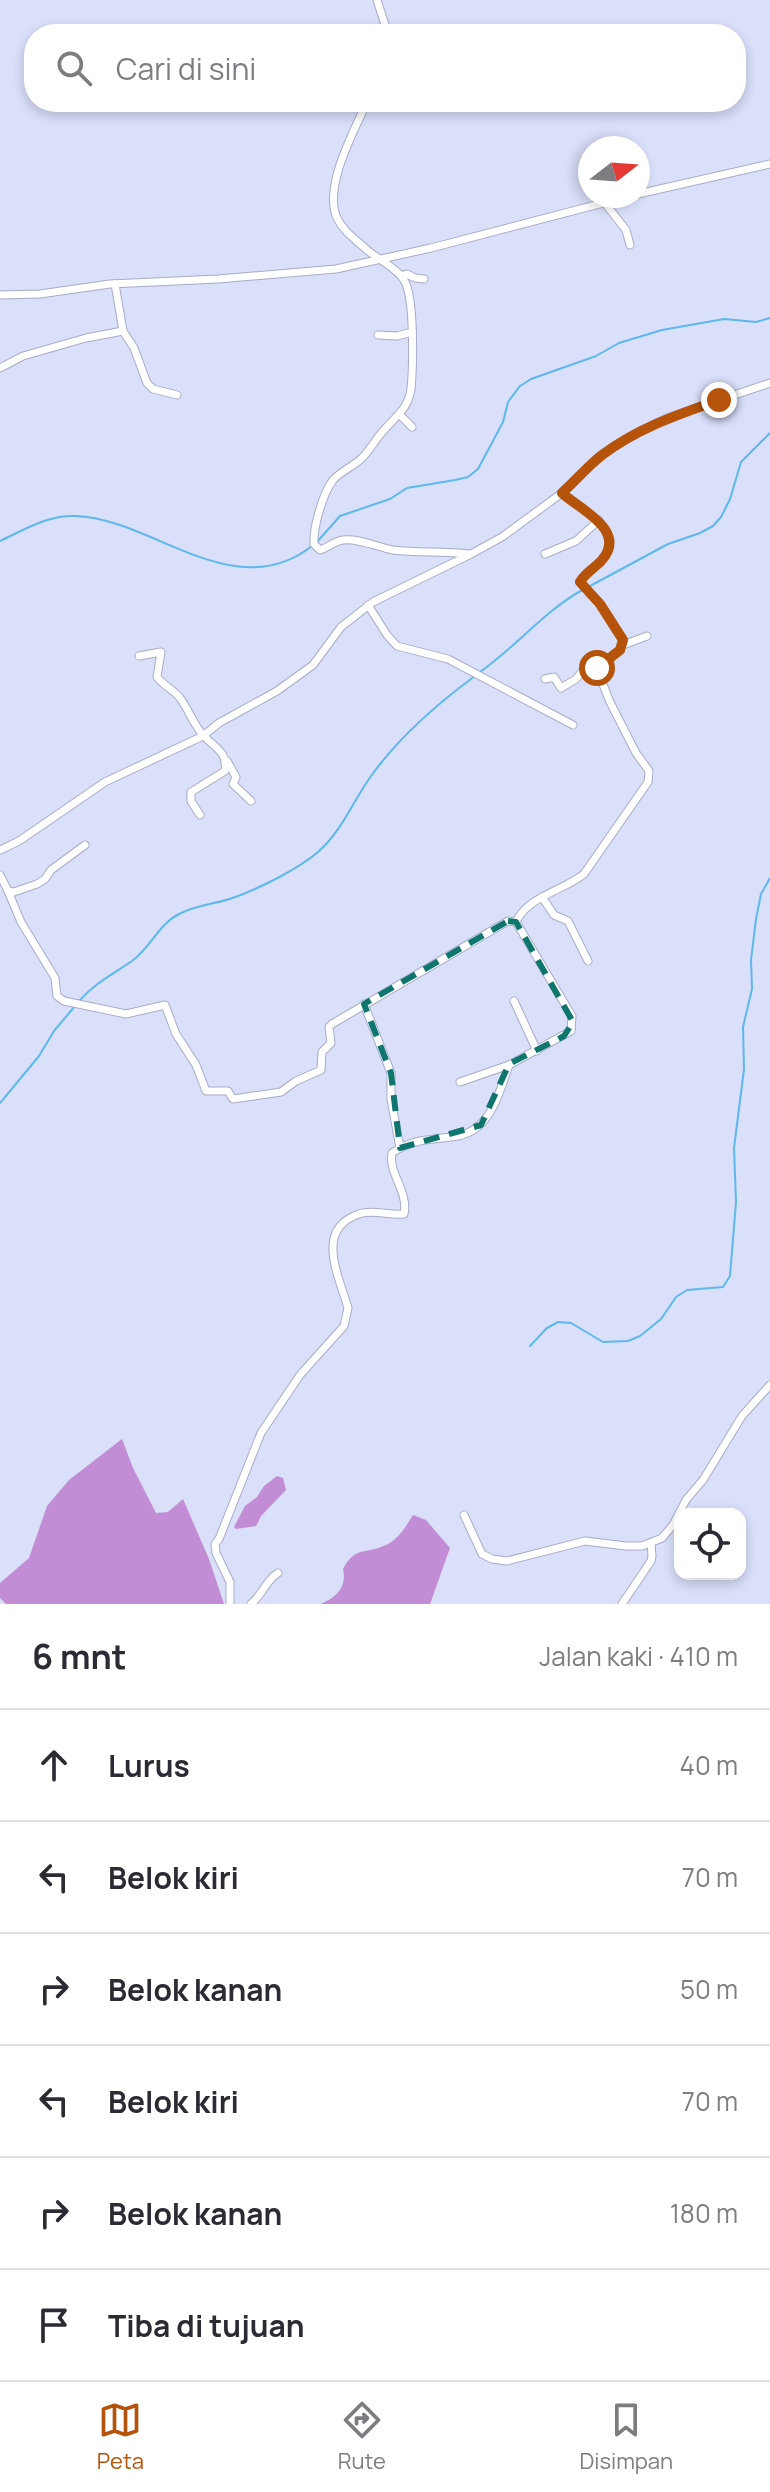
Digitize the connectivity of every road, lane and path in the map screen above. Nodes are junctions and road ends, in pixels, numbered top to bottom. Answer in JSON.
{"nodes":[{"id":1,"x":377,"y":0,"type":"edge"},
{"id":2,"x":385,"y":24,"type":"edge"},
{"id":3,"x":363,"y":112,"type":"edge"},
{"id":4,"x":770,"y":164,"type":"edge"},
{"id":5,"x":650,"y":191,"type":"edge"},
{"id":6,"x":581,"y":208,"type":"edge"},
{"id":7,"x":609,"y":208,"type":"edge"},
{"id":8,"x":630,"y":245,"type":"dead end"},
{"id":9,"x":377,"y":259,"type":"junction"},
{"id":10,"x":401,"y":276,"type":"junction"},
{"id":11,"x":424,"y":279,"type":"dead end"},
{"id":12,"x":115,"y":284,"type":"junction"},
{"id":13,"x":0,"y":295,"type":"edge"},
{"id":14,"x":123,"y":331,"type":"junction"},
{"id":15,"x":412,"y":332,"type":"junction"},
{"id":16,"x":378,"y":335,"type":"dead end"},
{"id":17,"x":0,"y":368,"type":"edge"},
{"id":18,"x":770,"y":383,"type":"edge"},
{"id":19,"x":177,"y":395,"type":"dead end"},
{"id":20,"x":400,"y":415,"type":"junction"},
{"id":21,"x":412,"y":427,"type":"dead end"},
{"id":22,"x":562,"y":493,"type":"junction"},
{"id":23,"x":599,"y":520,"type":"junction"},
{"id":24,"x":471,"y":554,"type":"junction"},
{"id":25,"x":545,"y":554,"type":"dead end"},
{"id":26,"x":368,"y":605,"type":"junction"},
{"id":27,"x":647,"y":636,"type":"dead end"},
{"id":28,"x":623,"y":645,"type":"junction"},
{"id":29,"x":139,"y":656,"type":"dead end"},
{"id":30,"x":597,"y":668,"type":"junction"},
{"id":31,"x":545,"y":679,"type":"dead end"},
{"id":32,"x":573,"y":725,"type":"dead end"},
{"id":33,"x":203,"y":736,"type":"junction"},
{"id":34,"x":222,"y":752,"type":"junction"},
{"id":35,"x":251,"y":801,"type":"dead end"},
{"id":36,"x":200,"y":815,"type":"dead end"},
{"id":37,"x":85,"y":845,"type":"dead end"},
{"id":38,"x":1,"y":848,"type":"edge"},
{"id":39,"x":0,"y":875,"type":"edge"},
{"id":40,"x":8,"y":891,"type":"junction"},
{"id":41,"x":542,"y":897,"type":"junction"},
{"id":42,"x":516,"y":922,"type":"junction"},
{"id":43,"x":588,"y":961,"type":"dead end"},
{"id":44,"x":514,"y":1001,"type":"dead end"},
{"id":45,"x":364,"y":1004,"type":"junction"},
{"id":46,"x":537,"y":1051,"type":"junction"},
{"id":47,"x":509,"y":1065,"type":"junction"},
{"id":48,"x":460,"y":1082,"type":"dead end"},
{"id":49,"x":400,"y":1148,"type":"junction"},
{"id":50,"x":770,"y":1385,"type":"edge"},
{"id":51,"x":464,"y":1515,"type":"dead end"},
{"id":52,"x":651,"y":1543,"type":"junction"},
{"id":53,"x":278,"y":1573,"type":"dead end"},
{"id":54,"x":230,"y":1604,"type":"edge"},
{"id":55,"x":251,"y":1604,"type":"edge"},
{"id":56,"x":622,"y":1604,"type":"edge"}],
"edges":[{"from":1,"to":2,"type":"street"},
{"from":3,"to":9,"type":"street"},
{"from":4,"to":5,"type":"street"},
{"from":6,"to":9,"type":"street"},
{"from":7,"to":8,"type":"street"},
{"from":9,"to":10,"type":"street"},
{"from":9,"to":12,"type":"street"},
{"from":10,"to":11,"type":"street"},
{"from":10,"to":15,"type":"street"},
{"from":12,"to":13,"type":"street"},
{"from":12,"to":14,"type":"street"},
{"from":14,"to":17,"type":"street"},
{"from":14,"to":19,"type":"street"},
{"from":15,"to":16,"type":"street"},
{"from":15,"to":20,"type":"street"},
{"from":18,"to":22,"type":"street"},
{"from":20,"to":21,"type":"street"},
{"from":20,"to":24,"type":"street"},
{"from":22,"to":23,"type":"street"},
{"from":22,"to":24,"type":"street"},
{"from":23,"to":25,"type":"street"},
{"from":23,"to":28,"type":"street"},
{"from":24,"to":26,"type":"street"},
{"from":26,"to":32,"type":"street"},
{"from":26,"to":33,"type":"street"},
{"from":27,"to":28,"type":"street"},
{"from":28,"to":30,"type":"street"},
{"from":29,"to":33,"type":"street"},
{"from":30,"to":31,"type":"street"},
{"from":30,"to":41,"type":"street"},
{"from":33,"to":34,"type":"street"},
{"from":33,"to":38,"type":"street"},
{"from":34,"to":35,"type":"street"},
{"from":34,"to":36,"type":"street"},
{"from":37,"to":40,"type":"street"},
{"from":39,"to":40,"type":"street"},
{"from":40,"to":45,"type":"street"},
{"from":41,"to":42,"type":"street"},
{"from":41,"to":43,"type":"street"},
{"from":42,"to":45,"type":"street"},
{"from":42,"to":46,"type":"street"},
{"from":44,"to":46,"type":"street"},
{"from":45,"to":49,"type":"street"},
{"from":46,"to":47,"type":"street"},
{"from":47,"to":48,"type":"street"},
{"from":47,"to":49,"type":"street"},
{"from":49,"to":54,"type":"street"},
{"from":50,"to":52,"type":"street"},
{"from":51,"to":52,"type":"street"},
{"from":52,"to":56,"type":"street"},
{"from":53,"to":55,"type":"street"}]}
